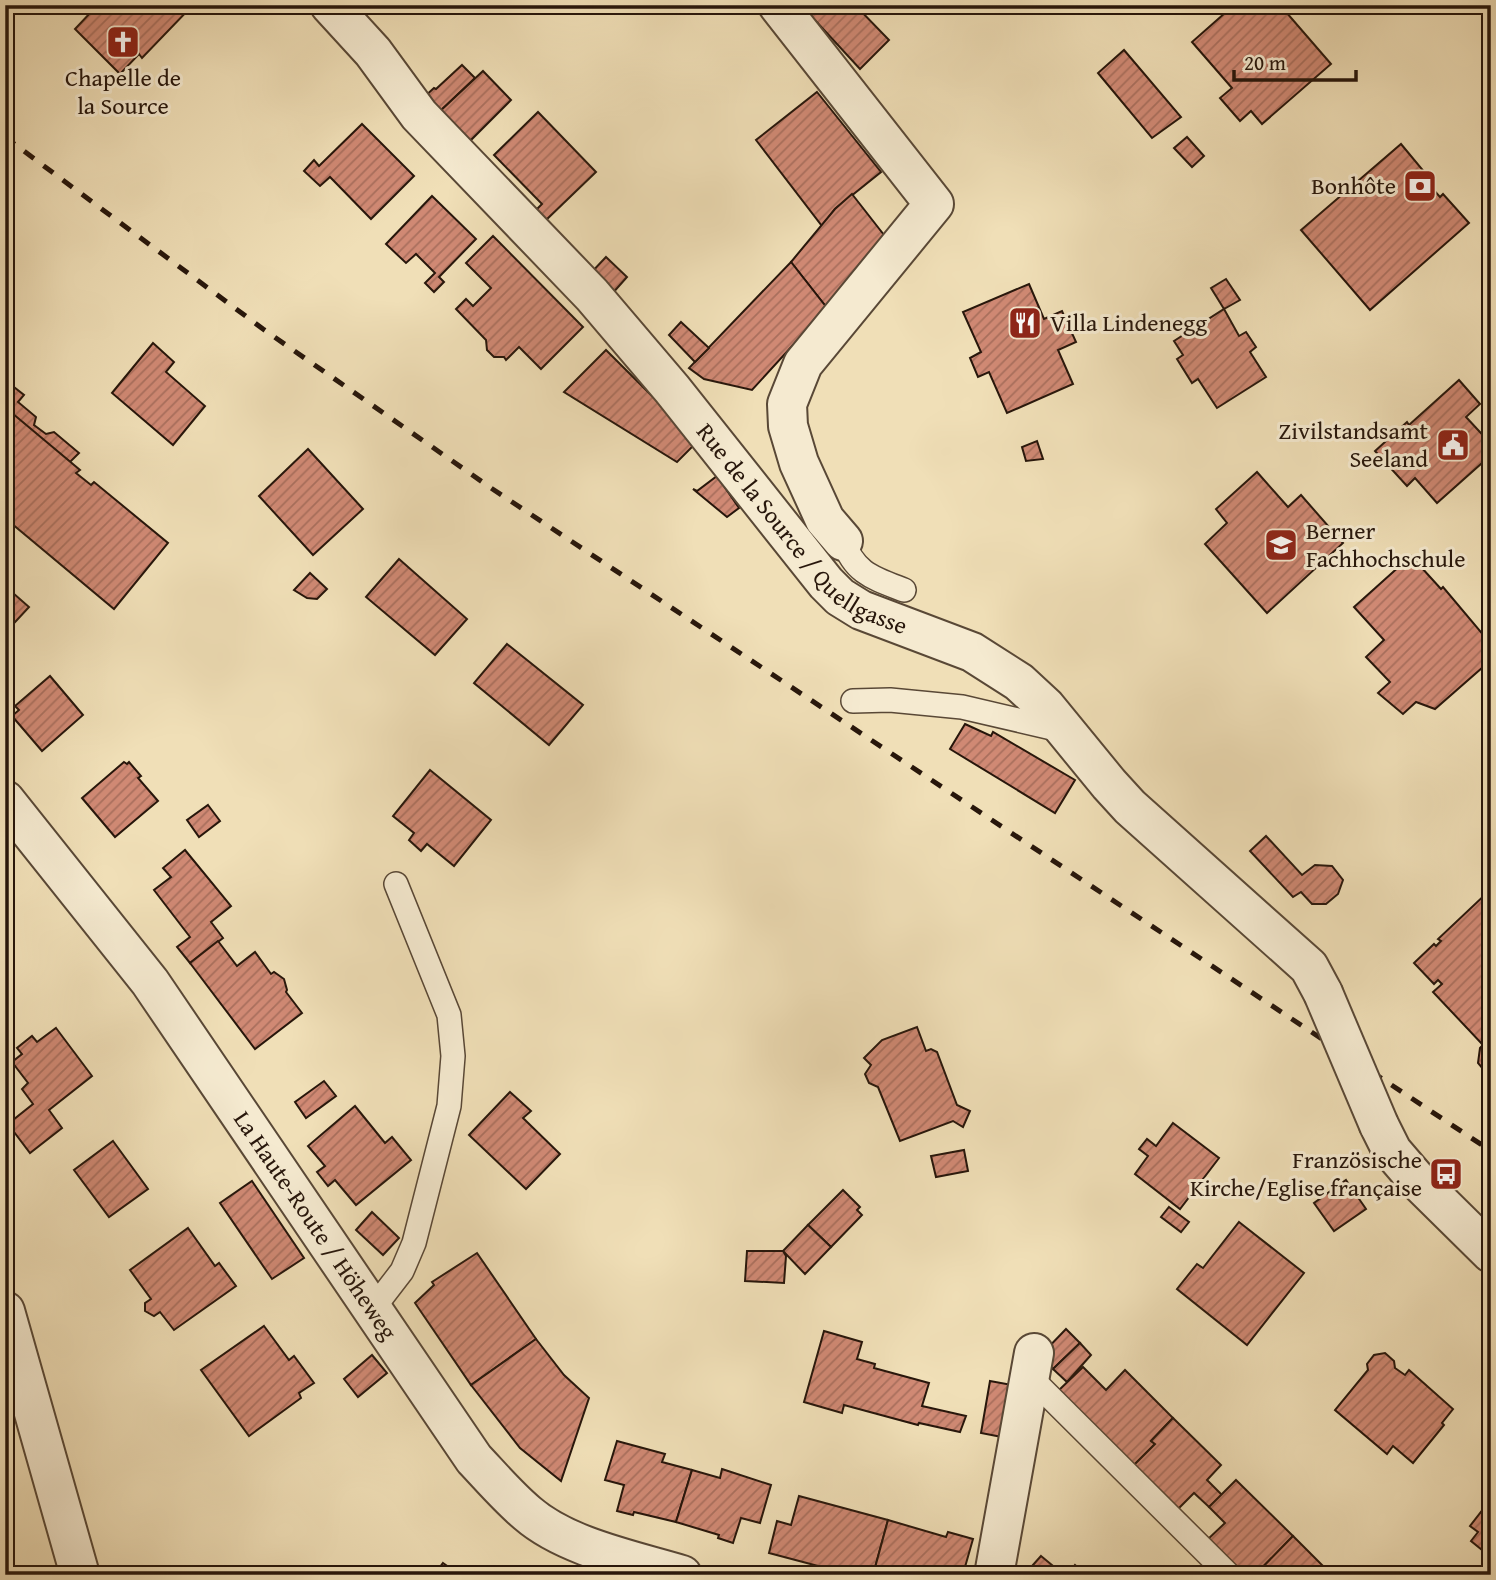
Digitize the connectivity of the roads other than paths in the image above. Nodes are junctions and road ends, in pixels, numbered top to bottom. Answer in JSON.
{"nodes":[{"id":1,"x":330,"y":5,"type":"edge"},
{"id":2,"x":778,"y":5,"type":"edge"},
{"id":3,"x":843,"y":541,"type":"joint"},
{"id":4,"x":904,"y":590,"type":"dead end"},
{"id":5,"x":853,"y":701,"type":"dead end"},
{"id":6,"x":1065,"y":731,"type":"junction"},
{"id":7,"x":5,"y":800,"type":"edge"},
{"id":8,"x":396,"y":884,"type":"dead end"},
{"id":9,"x":1491,"y":1253,"type":"edge"},
{"id":10,"x":372,"y":1310,"type":"junction"},
{"id":11,"x":5,"y":1311,"type":"edge"},
{"id":12,"x":1032,"y":1365,"type":"joint"},
{"id":13,"x":80,"y":1575,"type":"edge"},
{"id":14,"x":682,"y":1575,"type":"edge"},
{"id":15,"x":994,"y":1575,"type":"edge"},
{"id":16,"x":1229,"y":1575,"type":"edge"}],
"edges":[{"from":1,"to":6,"type":"street","name":"Rue de la Source / Quellgasse"},
{"from":2,"to":3,"type":"street"},
{"from":3,"to":4,"type":"lane"},
{"from":5,"to":6,"type":"lane"},
{"from":6,"to":9,"type":"street","name":"Rue de la Source / Quellgasse","bridge":true},
{"from":7,"to":10,"type":"street","name":"La Haute-Route / Höheweg"},
{"from":8,"to":10,"type":"lane"},
{"from":10,"to":14,"type":"street","name":"La Haute-Route / Höheweg"},
{"from":11,"to":13,"type":"street"},
{"from":12,"to":15,"type":"street"},
{"from":12,"to":16,"type":"lane"}]}
